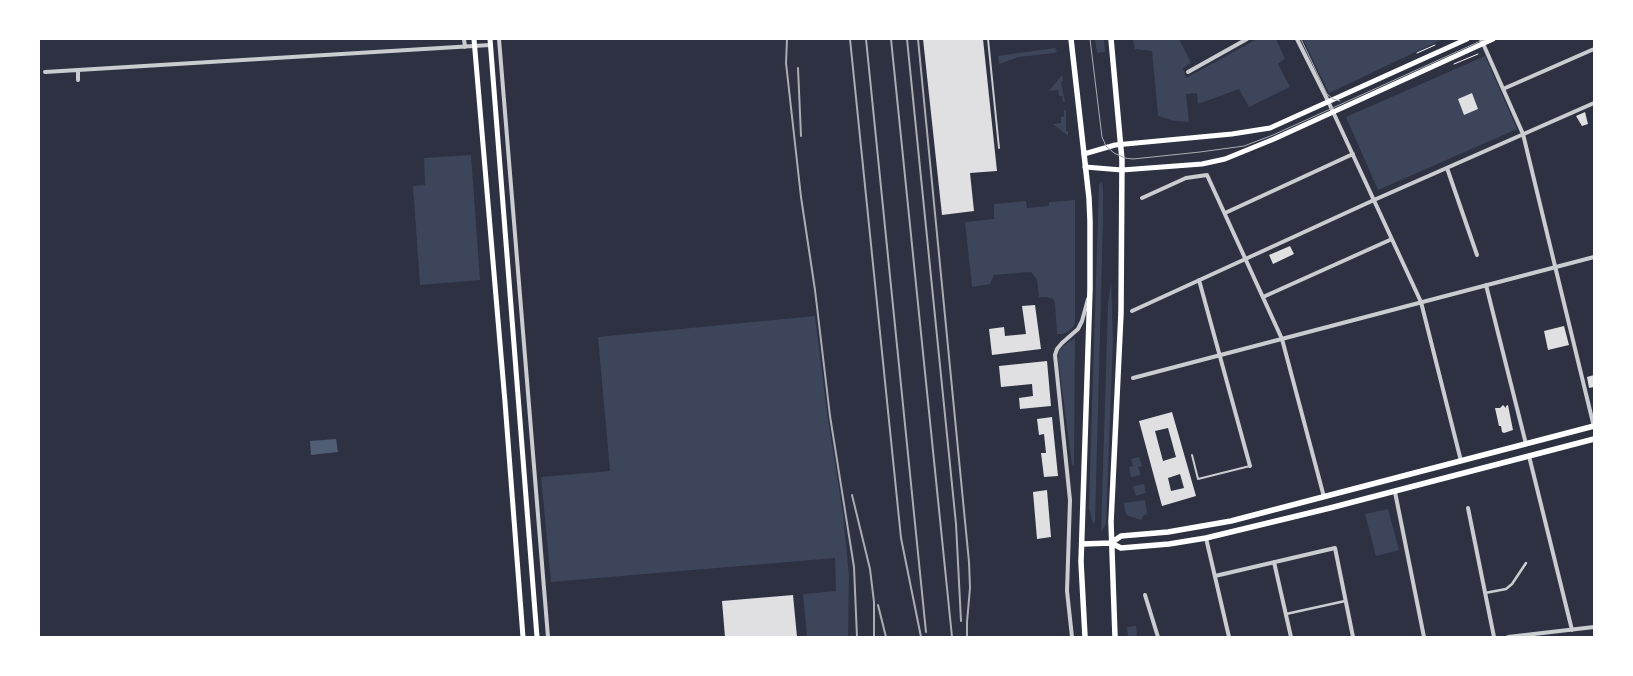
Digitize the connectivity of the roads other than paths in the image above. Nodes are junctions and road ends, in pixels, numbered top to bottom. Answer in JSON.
{"nodes":[{"id":1,"x":464,"y":39,"type":"edge"},
{"id":2,"x":474,"y":39,"type":"edge"},
{"id":3,"x":499,"y":39,"type":"edge"},
{"id":4,"x":988,"y":39,"type":"edge"},
{"id":5,"x":1071,"y":39,"type":"edge"},
{"id":6,"x":1111,"y":39,"type":"edge"},
{"id":7,"x":1247,"y":39,"type":"edge"},
{"id":8,"x":1297,"y":39,"type":"edge"},
{"id":9,"x":1467,"y":39,"type":"edge"},
{"id":10,"x":1493,"y":39,"type":"edge"},
{"id":11,"x":1482,"y":41,"type":"edge"},
{"id":12,"x":490,"y":42,"type":"edge"},
{"id":13,"x":474,"y":46,"type":"junction"},
{"id":14,"x":465,"y":47,"type":"junction"},
{"id":15,"x":1594,"y":49,"type":"edge"},
{"id":16,"x":78,"y":70,"type":"junction"},
{"id":17,"x":45,"y":72,"type":"dead end"},
{"id":18,"x":1188,"y":72,"type":"dead end"},
{"id":19,"x":78,"y":80,"type":"dead end"},
{"id":20,"x":1503,"y":89,"type":"junction"},
{"id":21,"x":1328,"y":101,"type":"junction"},
{"id":22,"x":1594,"y":103,"type":"edge"},
{"id":23,"x":1333,"y":111,"type":"junction"},
{"id":24,"x":1523,"y":134,"type":"junction"},
{"id":25,"x":1120,"y":144,"type":"junction"},
{"id":26,"x":999,"y":148,"type":"dead end"},
{"id":27,"x":1084,"y":154,"type":"junction"},
{"id":28,"x":1353,"y":154,"type":"junction"},
{"id":29,"x":1085,"y":167,"type":"junction"},
{"id":30,"x":1446,"y":168,"type":"junction"},
{"id":31,"x":1122,"y":170,"type":"junction"},
{"id":32,"x":1142,"y":198,"type":"dead end"},
{"id":33,"x":1374,"y":200,"type":"junction"},
{"id":34,"x":1225,"y":213,"type":"junction"},
{"id":35,"x":1392,"y":239,"type":"junction"},
{"id":36,"x":1478,"y":255,"type":"dead end"},
{"id":37,"x":1594,"y":257,"type":"edge"},
{"id":38,"x":1246,"y":259,"type":"junction"},
{"id":39,"x":1555,"y":267,"type":"junction"},
{"id":40,"x":1199,"y":280,"type":"junction"},
{"id":41,"x":1486,"y":285,"type":"junction"},
{"id":42,"x":1090,"y":289,"type":"junction"},
{"id":43,"x":1263,"y":297,"type":"junction"},
{"id":44,"x":1421,"y":302,"type":"junction"},
{"id":45,"x":1132,"y":310,"type":"dead end"},
{"id":46,"x":1282,"y":339,"type":"junction"},
{"id":47,"x":1220,"y":355,"type":"junction"},
{"id":48,"x":1133,"y":378,"type":"dead end"},
{"id":49,"x":1594,"y":426,"type":"edge"},
{"id":50,"x":1594,"y":439,"type":"edge"},
{"id":51,"x":1526,"y":444,"type":"junction"},
{"id":52,"x":1192,"y":455,"type":"dead end"},
{"id":53,"x":1528,"y":456,"type":"junction"},
{"id":54,"x":1461,"y":461,"type":"junction"},
{"id":55,"x":1250,"y":466,"type":"joint"},
{"id":56,"x":1394,"y":492,"type":"junction"},
{"id":57,"x":1324,"y":497,"type":"junction"},
{"id":58,"x":1468,"y":508,"type":"dead end"},
{"id":59,"x":1206,"y":538,"type":"junction"},
{"id":60,"x":1111,"y":543,"type":"junction"},
{"id":61,"x":1082,"y":544,"type":"junction"},
{"id":62,"x":1274,"y":562,"type":"junction"},
{"id":63,"x":1526,"y":563,"type":"dead end"},
{"id":64,"x":1215,"y":576,"type":"junction"},
{"id":65,"x":1485,"y":593,"type":"junction"},
{"id":66,"x":1145,"y":595,"type":"dead end"},
{"id":67,"x":1346,"y":601,"type":"junction"},
{"id":68,"x":1286,"y":614,"type":"junction"},
{"id":69,"x":1594,"y":627,"type":"edge"},
{"id":70,"x":1572,"y":630,"type":"junction"},
{"id":71,"x":1536,"y":634,"type":"junction"},
{"id":72,"x":523,"y":637,"type":"edge"},
{"id":73,"x":537,"y":637,"type":"edge"},
{"id":74,"x":548,"y":637,"type":"edge"},
{"id":75,"x":1072,"y":637,"type":"edge"},
{"id":76,"x":1085,"y":637,"type":"edge"},
{"id":77,"x":1116,"y":637,"type":"edge"},
{"id":78,"x":1158,"y":637,"type":"edge"},
{"id":79,"x":1229,"y":637,"type":"edge"},
{"id":80,"x":1291,"y":637,"type":"edge"},
{"id":81,"x":1353,"y":637,"type":"edge"},
{"id":82,"x":1424,"y":637,"type":"edge"},
{"id":83,"x":1494,"y":637,"type":"edge"},
{"id":84,"x":1508,"y":637,"type":"edge"},
{"id":85,"x":1542,"y":637,"type":"edge"}],
"edges":[{"from":1,"to":14,"type":"street"},
{"from":2,"to":13,"type":"main road"},
{"from":3,"to":74,"type":"street"},
{"from":4,"to":26,"type":"lane"},
{"from":5,"to":27,"type":"main road"},
{"from":6,"to":25,"type":"main road"},
{"from":7,"to":18,"type":"street"},
{"from":8,"to":21,"type":"street"},
{"from":9,"to":21,"type":"main road"},
{"from":10,"to":11,"type":"main road"},
{"from":11,"to":20,"type":"street"},
{"from":11,"to":23,"type":"main road"},
{"from":12,"to":13,"type":"street"},
{"from":12,"to":73,"type":"main road"},
{"from":13,"to":14,"type":"street"},
{"from":13,"to":72,"type":"main road"},
{"from":14,"to":16,"type":"street"},
{"from":15,"to":20,"type":"street"},
{"from":16,"to":17,"type":"street"},
{"from":16,"to":19,"type":"street"},
{"from":20,"to":24,"type":"street"},
{"from":21,"to":23,"type":"street"},
{"from":21,"to":25,"type":"main road"},
{"from":22,"to":24,"type":"street"},
{"from":23,"to":28,"type":"street"},
{"from":23,"to":31,"type":"main road"},
{"from":24,"to":30,"type":"street"},
{"from":24,"to":39,"type":"street"},
{"from":25,"to":27,"type":"main road"},
{"from":25,"to":31,"type":"main road"},
{"from":27,"to":29,"type":"main road"},
{"from":28,"to":33,"type":"street"},
{"from":28,"to":34,"type":"street"},
{"from":29,"to":31,"type":"main road"},
{"from":29,"to":42,"type":"main road"},
{"from":30,"to":33,"type":"street"},
{"from":30,"to":36,"type":"street"},
{"from":31,"to":60,"type":"main road"},
{"from":32,"to":34,"type":"street"},
{"from":33,"to":35,"type":"street"},
{"from":33,"to":38,"type":"street"},
{"from":34,"to":38,"type":"street"},
{"from":35,"to":43,"type":"street"},
{"from":35,"to":44,"type":"street"},
{"from":37,"to":39,"type":"street"},
{"from":38,"to":40,"type":"street"},
{"from":38,"to":43,"type":"street"},
{"from":39,"to":41,"type":"street"},
{"from":39,"to":49,"type":"street"},
{"from":40,"to":45,"type":"street"},
{"from":40,"to":47,"type":"street"},
{"from":41,"to":44,"type":"street"},
{"from":41,"to":51,"type":"street"},
{"from":42,"to":61,"type":"main road"},
{"from":42,"to":75,"type":"street"},
{"from":43,"to":46,"type":"street"},
{"from":44,"to":46,"type":"street"},
{"from":44,"to":54,"type":"street"},
{"from":46,"to":47,"type":"street"},
{"from":46,"to":57,"type":"street"},
{"from":47,"to":48,"type":"street"},
{"from":47,"to":55,"type":"street"},
{"from":49,"to":51,"type":"main road"},
{"from":50,"to":53,"type":"main road"},
{"from":51,"to":54,"type":"main road"},
{"from":52,"to":55,"type":"lane"},
{"from":53,"to":56,"type":"main road"},
{"from":53,"to":70,"type":"street"},
{"from":54,"to":57,"type":"main road"},
{"from":56,"to":59,"type":"main road"},
{"from":56,"to":82,"type":"street"},
{"from":57,"to":60,"type":"main road"},
{"from":58,"to":65,"type":"street"},
{"from":59,"to":60,"type":"main road"},
{"from":59,"to":64,"type":"street"},
{"from":60,"to":61,"type":"main road"},
{"from":60,"to":77,"type":"main road"},
{"from":61,"to":76,"type":"main road"},
{"from":62,"to":64,"type":"street"},
{"from":62,"to":67,"type":"street"},
{"from":62,"to":68,"type":"street"},
{"from":63,"to":65,"type":"street"},
{"from":64,"to":79,"type":"street"},
{"from":65,"to":83,"type":"street"},
{"from":66,"to":78,"type":"street"},
{"from":67,"to":68,"type":"street"},
{"from":67,"to":81,"type":"street"},
{"from":68,"to":80,"type":"street"},
{"from":69,"to":70,"type":"street"},
{"from":70,"to":71,"type":"street"},
{"from":71,"to":84,"type":"street"},
{"from":71,"to":85,"type":"street"}]}
